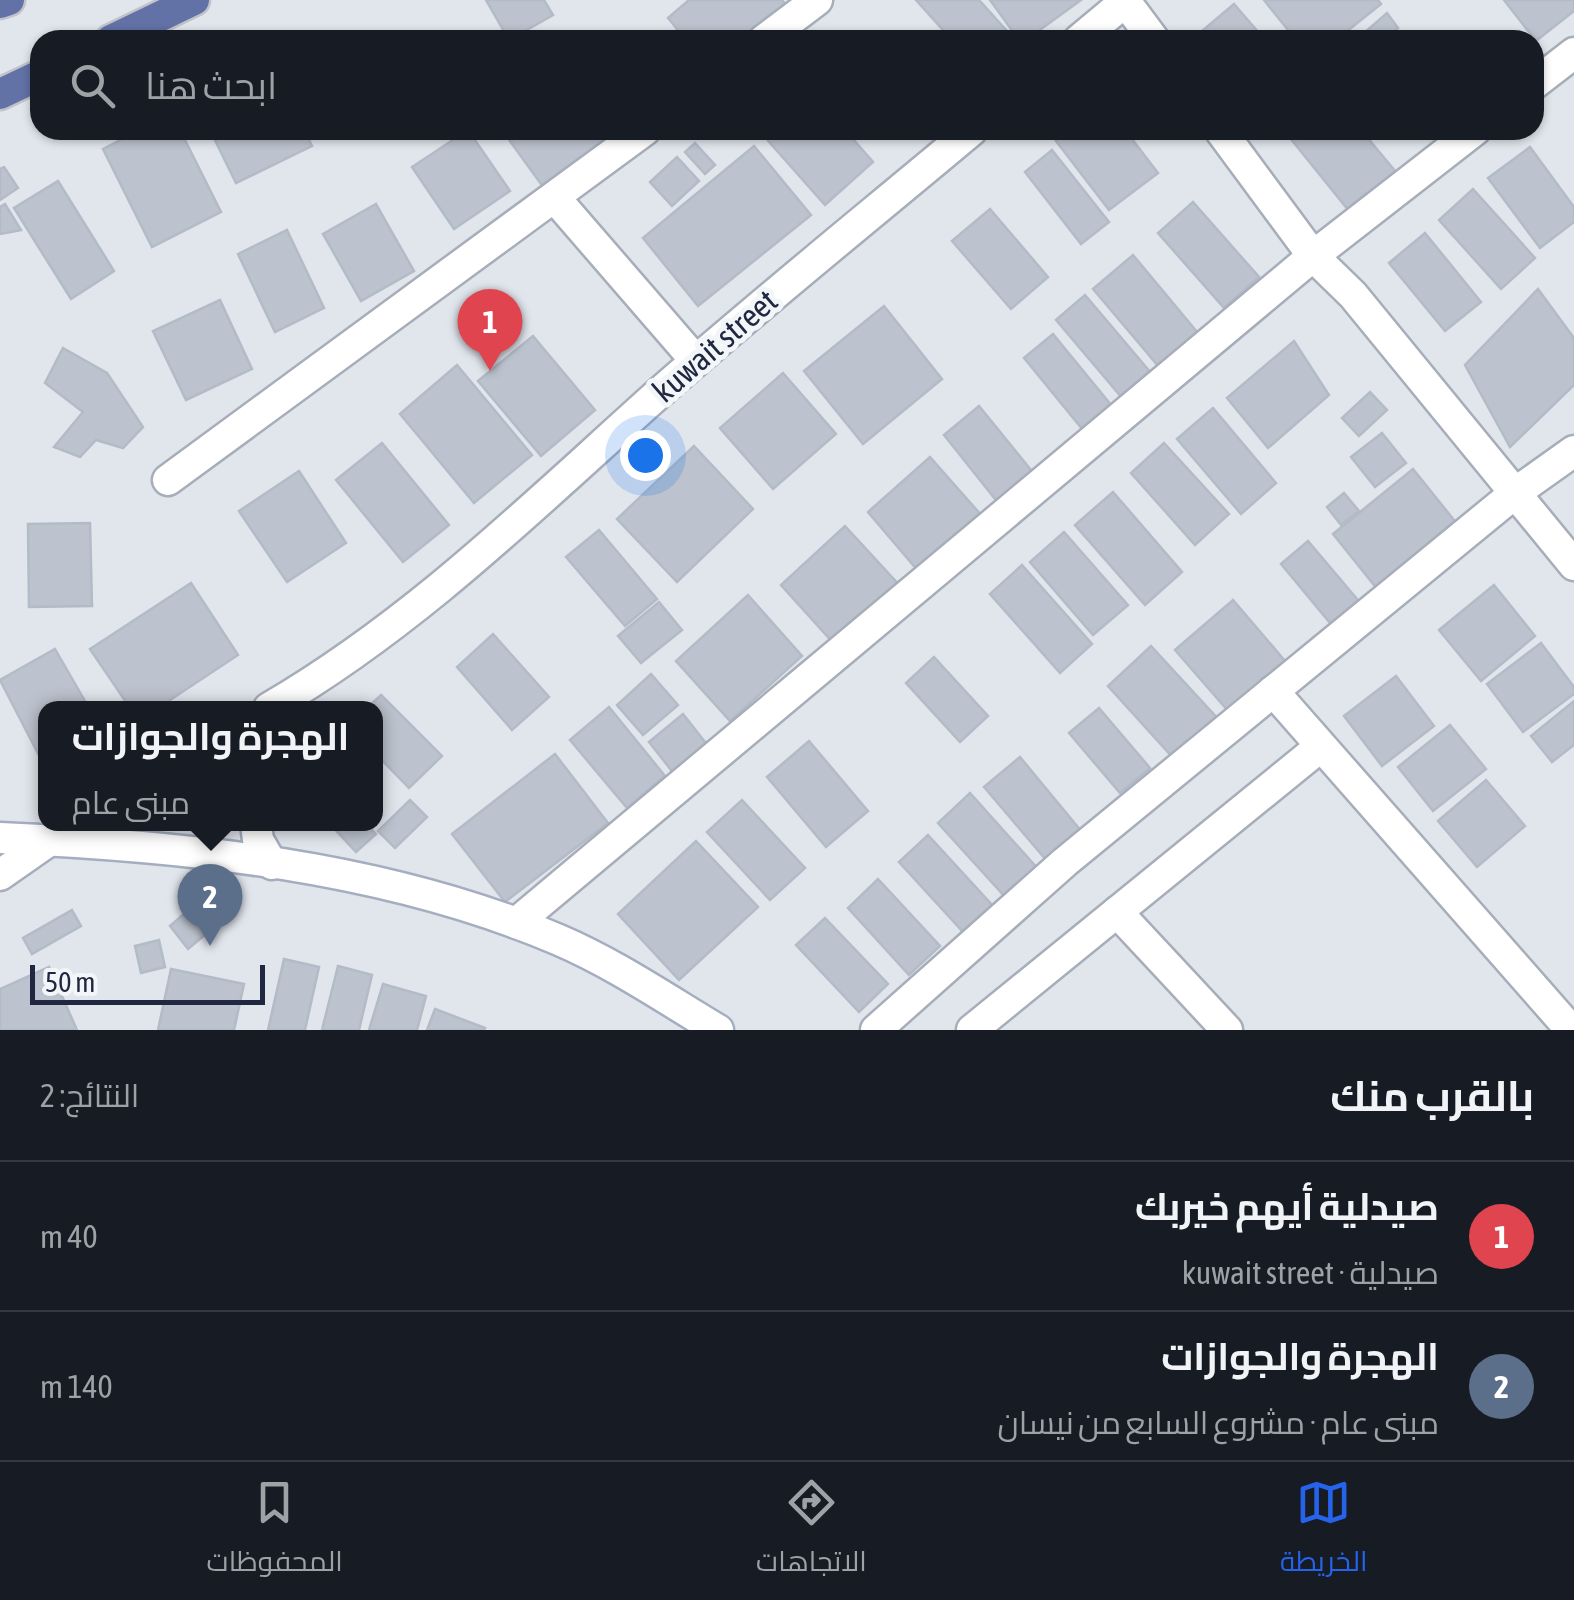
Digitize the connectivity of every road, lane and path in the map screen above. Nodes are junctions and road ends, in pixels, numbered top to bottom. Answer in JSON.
{"nodes":[{"id":1,"x":9,"y":0,"type":"edge"},
{"id":2,"x":194,"y":0,"type":"edge"},
{"id":3,"x":817,"y":0,"type":"edge"},
{"id":4,"x":1126,"y":1,"type":"edge"},
{"id":5,"x":0,"y":2,"type":"edge"},
{"id":6,"x":132,"y":30,"type":"edge"},
{"id":7,"x":777,"y":30,"type":"edge"},
{"id":8,"x":1091,"y":30,"type":"edge"},
{"id":9,"x":1147,"y":30,"type":"edge"},
{"id":10,"x":1574,"y":54,"type":"edge"},
{"id":11,"x":1544,"y":76,"type":"edge"},
{"id":12,"x":30,"y":80,"type":"edge"},
{"id":13,"x":0,"y":94,"type":"edge"},
{"id":14,"x":631,"y":140,"type":"edge"},
{"id":15,"x":960,"y":140,"type":"edge"},
{"id":16,"x":1227,"y":140,"type":"edge"},
{"id":17,"x":1462,"y":140,"type":"edge"},
{"id":18,"x":555,"y":198,"type":"junction"},
{"id":19,"x":1313,"y":256,"type":"junction"},
{"id":20,"x":696,"y":361,"type":"junction"},
{"id":21,"x":1574,"y":451,"type":"edge"},
{"id":22,"x":168,"y":480,"type":"dead end"},
{"id":23,"x":1515,"y":493,"type":"junction"},
{"id":24,"x":1574,"y":566,"type":"edge"},
{"id":25,"x":1272,"y":692,"type":"junction"},
{"id":26,"x":287,"y":701,"type":"edge"},
{"id":27,"x":1320,"y":747,"type":"junction"},
{"id":28,"x":61,"y":831,"type":"edge"},
{"id":29,"x":257,"y":831,"type":"edge"},
{"id":30,"x":0,"y":838,"type":"edge"},
{"id":31,"x":45,"y":840,"type":"junction"},
{"id":32,"x":272,"y":864,"type":"junction"},
{"id":33,"x":0,"y":875,"type":"edge"},
{"id":34,"x":1116,"y":912,"type":"junction"},
{"id":35,"x":516,"y":923,"type":"junction"},
{"id":36,"x":718,"y":1030,"type":"edge"},
{"id":37,"x":876,"y":1030,"type":"edge"},
{"id":38,"x":972,"y":1030,"type":"edge"},
{"id":39,"x":1227,"y":1030,"type":"edge"},
{"id":40,"x":1571,"y":1030,"type":"edge"}],
"edges":[{"from":1,"to":5,"type":"main road"},
{"from":2,"to":6,"type":"main road"},
{"from":3,"to":7,"type":"street"},
{"from":4,"to":8,"type":"street"},
{"from":4,"to":9,"type":"street"},
{"from":10,"to":11,"type":"street"},
{"from":12,"to":13,"type":"main road"},
{"from":14,"to":18,"type":"street"},
{"from":15,"to":20,"type":"street","name":"kuwait street"},
{"from":16,"to":19,"type":"street"},
{"from":17,"to":19,"type":"street"},
{"from":18,"to":20,"type":"street"},
{"from":18,"to":22,"type":"street"},
{"from":19,"to":23,"type":"street"},
{"from":19,"to":35,"type":"street"},
{"from":20,"to":26,"type":"street","name":"kuwait street"},
{"from":21,"to":23,"type":"street"},
{"from":23,"to":24,"type":"street"},
{"from":23,"to":25,"type":"street"},
{"from":25,"to":27,"type":"street"},
{"from":25,"to":37,"type":"street"},
{"from":27,"to":34,"type":"street"},
{"from":27,"to":40,"type":"street"},
{"from":28,"to":31,"type":"street"},
{"from":29,"to":32,"type":"street"},
{"from":30,"to":31,"type":"street"},
{"from":31,"to":32,"type":"street"},
{"from":31,"to":33,"type":"street"},
{"from":32,"to":35,"type":"street"},
{"from":34,"to":38,"type":"street"},
{"from":34,"to":39,"type":"street"},
{"from":35,"to":36,"type":"street"}]}
